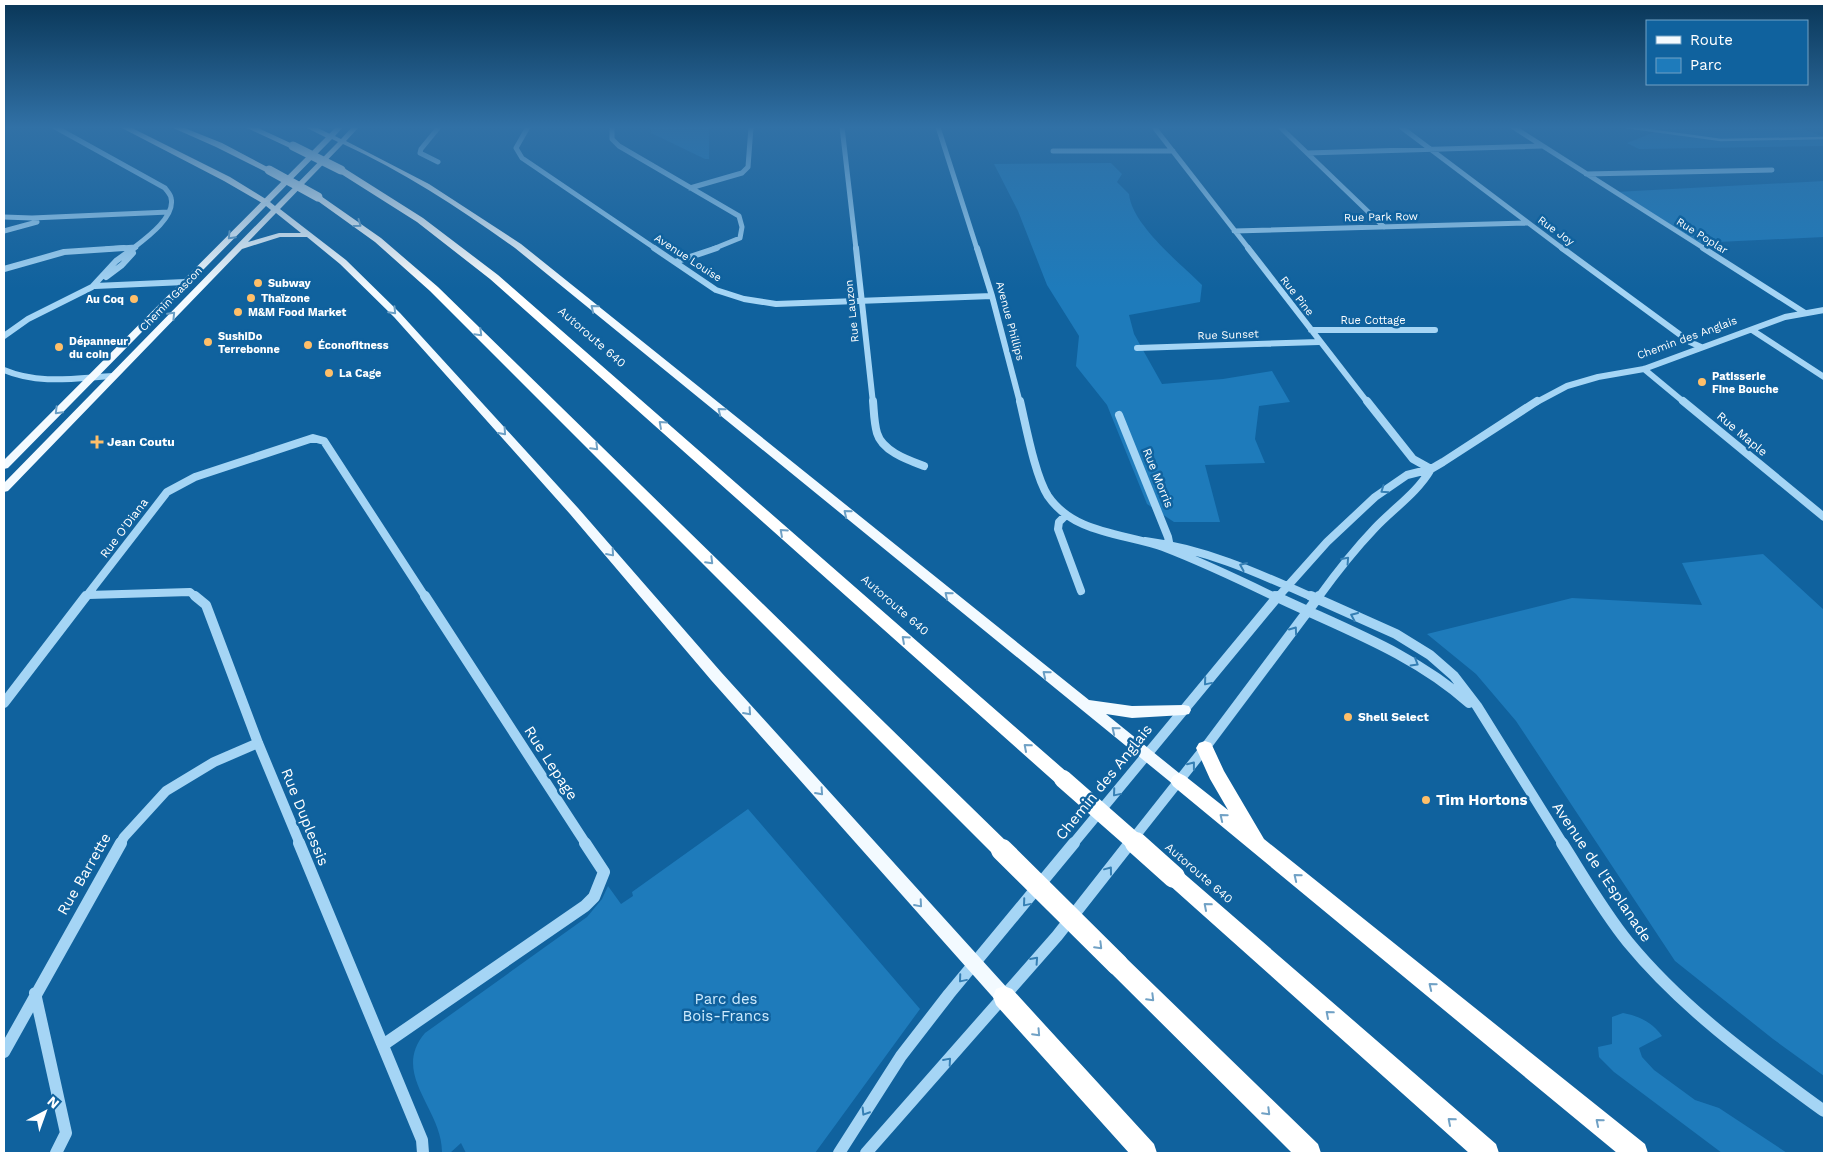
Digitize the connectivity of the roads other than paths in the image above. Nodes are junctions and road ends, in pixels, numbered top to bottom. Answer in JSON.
{"nodes":[{"id":1,"x":152,"y":181,"type":"edge"},
{"id":2,"x":230,"y":181,"type":"edge"},
{"id":3,"x":287,"y":181,"type":"edge"},
{"id":4,"x":289,"y":181,"type":"edge"},
{"id":5,"x":299,"y":181,"type":"edge"},
{"id":6,"x":360,"y":181,"type":"edge"},
{"id":7,"x":419,"y":181,"type":"edge"},
{"id":8,"x":556,"y":181,"type":"edge"},
{"id":9,"x":678,"y":181,"type":"edge"},
{"id":10,"x":714,"y":181,"type":"edge"},
{"id":11,"x":848,"y":181,"type":"edge"},
{"id":12,"x":955,"y":181,"type":"edge"},
{"id":13,"x":1196,"y":181,"type":"edge"},
{"id":14,"x":1336,"y":181,"type":"edge"},
{"id":15,"x":1472,"y":181,"type":"edge"},
{"id":16,"x":1597,"y":181,"type":"edge"},
{"id":17,"x":690,"y":188,"type":"junction"},
{"id":18,"x":265,"y":201,"type":"junction"},
{"id":19,"x":276,"y":209,"type":"junction"},
{"id":20,"x":169,"y":212,"type":"junction"},
{"id":21,"x":4,"y":217,"type":"edge"},
{"id":22,"x":54,"y":217,"type":"junction"},
{"id":23,"x":1528,"y":223,"type":"junction"},
{"id":24,"x":1384,"y":227,"type":"junction"},
{"id":25,"x":1234,"y":230,"type":"junction"},
{"id":26,"x":4,"y":231,"type":"edge"},
{"id":27,"x":310,"y":235,"type":"junction"},
{"id":28,"x":138,"y":247,"type":"junction"},
{"id":29,"x":238,"y":248,"type":"junction"},
{"id":30,"x":675,"y":262,"type":"junction"},
{"id":31,"x":4,"y":269,"type":"edge"},
{"id":32,"x":186,"y":282,"type":"junction"},
{"id":33,"x":94,"y":286,"type":"junction"},
{"id":34,"x":992,"y":296,"type":"junction"},
{"id":35,"x":861,"y":302,"type":"junction"},
{"id":36,"x":1824,"y":310,"type":"edge"},
{"id":37,"x":1805,"y":313,"type":"junction"},
{"id":38,"x":9,"y":324,"type":"dead end"},
{"id":39,"x":18,"y":325,"type":"junction"},
{"id":40,"x":1311,"y":330,"type":"junction"},
{"id":41,"x":1435,"y":330,"type":"dead end"},
{"id":42,"x":1752,"y":330,"type":"junction"},
{"id":43,"x":4,"y":336,"type":"edge"},
{"id":44,"x":1319,"y":342,"type":"junction"},
{"id":45,"x":1701,"y":347,"type":"junction"},
{"id":46,"x":1137,"y":348,"type":"dead end"},
{"id":47,"x":1644,"y":369,"type":"junction"},
{"id":48,"x":4,"y":370,"type":"edge"},
{"id":49,"x":113,"y":376,"type":"junction"},
{"id":50,"x":92,"y":377,"type":"junction"},
{"id":51,"x":1824,"y":377,"type":"edge"},
{"id":52,"x":1120,"y":415,"type":"dead end"},
{"id":53,"x":313,"y":438,"type":"joint"},
{"id":54,"x":4,"y":466,"type":"edge"},
{"id":55,"x":924,"y":466,"type":"dead end"},
{"id":56,"x":1431,"y":469,"type":"junction"},
{"id":57,"x":4,"y":489,"type":"edge"},
{"id":58,"x":1066,"y":515,"type":"junction"},
{"id":59,"x":1824,"y":517,"type":"edge"},
{"id":60,"x":1170,"y":547,"type":"junction"},
{"id":61,"x":1288,"y":586,"type":"junction"},
{"id":62,"x":1081,"y":591,"type":"dead end"},
{"id":63,"x":88,"y":595,"type":"junction"},
{"id":64,"x":1277,"y":597,"type":"junction"},
{"id":65,"x":1317,"y":599,"type":"junction"},
{"id":66,"x":1308,"y":612,"type":"junction"},
{"id":67,"x":4,"y":703,"type":"edge"},
{"id":68,"x":1084,"y":705,"type":"junction"},
{"id":69,"x":1184,"y":710,"type":"junction"},
{"id":70,"x":1490,"y":728,"type":"junction"},
{"id":71,"x":258,"y":743,"type":"junction"},
{"id":72,"x":1205,"y":748,"type":"junction"},
{"id":73,"x":1147,"y":756,"type":"junction"},
{"id":74,"x":1179,"y":781,"type":"junction"},
{"id":75,"x":1261,"y":848,"type":"junction"},
{"id":76,"x":974,"y":965,"type":"junction"},
{"id":77,"x":35,"y":993,"type":"junction"},
{"id":78,"x":1004,"y":997,"type":"junction"},
{"id":79,"x":383,"y":1045,"type":"junction"},
{"id":80,"x":4,"y":1052,"type":"edge"},
{"id":81,"x":1824,"y":1111,"type":"edge"},
{"id":82,"x":56,"y":1153,"type":"edge"},
{"id":83,"x":423,"y":1153,"type":"edge"},
{"id":84,"x":839,"y":1153,"type":"edge"},
{"id":85,"x":866,"y":1153,"type":"edge"},
{"id":86,"x":1145,"y":1153,"type":"edge"},
{"id":87,"x":1309,"y":1153,"type":"edge"},
{"id":88,"x":1488,"y":1153,"type":"edge"},
{"id":89,"x":1636,"y":1153,"type":"edge"}],
"edges":[{"from":1,"to":20,"type":"street"},
{"from":2,"to":18,"type":"highway"},
{"from":3,"to":18,"type":"main road","name":"Chemin Gascon"},
{"from":4,"to":87,"type":"highway","one_way":true,"bridge":true},
{"from":5,"to":19,"type":"main road","name":"Chemin Gascon"},
{"from":88,"to":6,"type":"highway","name":"Autoroute 640","one_way":true,"bridge":true},
{"from":68,"to":7,"type":"main road","one_way":true},
{"from":8,"to":30,"type":"street","name":"Avenue Louise"},
{"from":9,"to":17,"type":"street"},
{"from":10,"to":17,"type":"street"},
{"from":11,"to":35,"type":"street","name":"Rue Lauzon"},
{"from":12,"to":34,"type":"street","name":"Avenue Phillips"},
{"from":13,"to":25,"type":"street","name":"Rue Pine"},
{"from":14,"to":24,"type":"street"},
{"from":15,"to":23,"type":"street","name":"Rue Joy"},
{"from":16,"to":37,"type":"street","name":"Rue Poplar"},
{"from":17,"to":30,"type":"street"},
{"from":18,"to":19,"type":"main road"},
{"from":18,"to":32,"type":"main road","name":"Chemin Gascon","one_way":true},
{"from":19,"to":27,"type":"main road"},
{"from":19,"to":29,"type":"main road","name":"Chemin Gascon"},
{"from":20,"to":22,"type":"street"},
{"from":20,"to":28,"type":"street"},
{"from":21,"to":22,"type":"street"},
{"from":22,"to":26,"type":"street"},
{"from":23,"to":24,"type":"street","name":"Rue Park Row"},
{"from":23,"to":45,"type":"street","name":"Rue Joy"},
{"from":24,"to":25,"type":"street","name":"Rue Park Row"},
{"from":25,"to":40,"type":"street","name":"Rue Pine"},
{"from":27,"to":29,"type":"main road"},
{"from":27,"to":76,"type":"main road","one_way":true},
{"from":28,"to":31,"type":"street"},
{"from":28,"to":33,"type":"street"},
{"from":49,"to":29,"type":"main road","name":"Chemin Gascon","one_way":true},
{"from":30,"to":35,"type":"street","name":"Avenue Louise"},
{"from":32,"to":33,"type":"street"},
{"from":32,"to":50,"type":"main road","name":"Chemin Gascon"},
{"from":33,"to":39,"type":"street"},
{"from":34,"to":35,"type":"street","name":"Avenue Louise"},
{"from":34,"to":58,"type":"street","name":"Avenue Phillips"},
{"from":35,"to":55,"type":"street","name":"Rue Lauzon"},
{"from":36,"to":37,"type":"street","name":"Chemin des Anglais"},
{"from":37,"to":42,"type":"street","name":"Chemin des Anglais"},
{"from":38,"to":39,"type":"street"},
{"from":39,"to":43,"type":"street"},
{"from":40,"to":41,"type":"street","name":"Rue Cottage"},
{"from":40,"to":44,"type":"street","name":"Rue Pine"},
{"from":42,"to":45,"type":"street","name":"Chemin des Anglais"},
{"from":42,"to":51,"type":"street"},
{"from":44,"to":46,"type":"street","name":"Rue Sunset"},
{"from":44,"to":56,"type":"street","name":"Rue Pine"},
{"from":45,"to":47,"type":"street","name":"Chemin des Anglais"},
{"from":47,"to":56,"type":"street","name":"Chemin des Anglais"},
{"from":47,"to":59,"type":"street","name":"Rue Maple"},
{"from":48,"to":50,"type":"street"},
{"from":49,"to":50,"type":"street"},
{"from":49,"to":57,"type":"main road","name":"Chemin Gascon"},
{"from":50,"to":54,"type":"main road","name":"Chemin Gascon","one_way":true},
{"from":52,"to":60,"type":"street","name":"Rue Morris"},
{"from":53,"to":63,"type":"street","name":"Rue O'Diana"},
{"from":53,"to":79,"type":"street","name":"Rue Lepage"},
{"from":56,"to":61,"type":"street","name":"Chemin des Anglais","one_way":true},
{"from":65,"to":56,"type":"street","name":"Chemin des Anglais","one_way":true},
{"from":58,"to":60,"type":"street","name":"Avenue Phillips"},
{"from":58,"to":62,"type":"street"},
{"from":61,"to":60,"type":"street","name":"Avenue Phillips","one_way":true},
{"from":60,"to":64,"type":"street","name":"Avenue Phillips"},
{"from":61,"to":64,"type":"street","name":"Chemin des Anglais"},
{"from":61,"to":65,"type":"street","name":"Avenue de l'Esplanade"},
{"from":63,"to":67,"type":"street","name":"Rue O'Diana"},
{"from":63,"to":71,"type":"street","name":"Rue Duplessis"},
{"from":64,"to":66,"type":"street","name":"Avenue de l'Esplanade"},
{"from":64,"to":69,"type":"street","name":"Chemin des Anglais","one_way":true},
{"from":65,"to":66,"type":"street","name":"Chemin des Anglais"},
{"from":70,"to":65,"type":"street","name":"Avenue de l'Esplanade","one_way":true},
{"from":66,"to":70,"type":"street","name":"Avenue de l'Esplanade","one_way":true},
{"from":72,"to":66,"type":"street","name":"Chemin des Anglais","one_way":true},
{"from":68,"to":69,"type":"main road"},
{"from":73,"to":68,"type":"main road","one_way":true},
{"from":69,"to":73,"type":"street","name":"Chemin des Anglais"},
{"from":70,"to":81,"type":"street","name":"Avenue de l'Esplanade"},
{"from":71,"to":77,"type":"street","name":"Rue Barrette"},
{"from":71,"to":79,"type":"street","name":"Rue Duplessis"},
{"from":74,"to":72,"type":"street","name":"Chemin des Anglais","one_way":true},
{"from":72,"to":75,"type":"highway"},
{"from":73,"to":74,"type":"main road"},
{"from":73,"to":76,"type":"street","name":"Chemin des Anglais","one_way":true},
{"from":75,"to":74,"type":"highway","one_way":true},
{"from":78,"to":74,"type":"street","name":"Chemin des Anglais","one_way":true},
{"from":89,"to":75,"type":"highway","one_way":true},
{"from":76,"to":78,"type":"main road"},
{"from":76,"to":84,"type":"street","name":"Chemin des Anglais","one_way":true},
{"from":77,"to":80,"type":"street","name":"Rue Barrette"},
{"from":77,"to":82,"type":"street"},
{"from":85,"to":78,"type":"street","name":"Chemin des Anglais","one_way":true},
{"from":78,"to":86,"type":"highway","one_way":true},
{"from":79,"to":83,"type":"street","name":"Rue Duplessis"}]}
